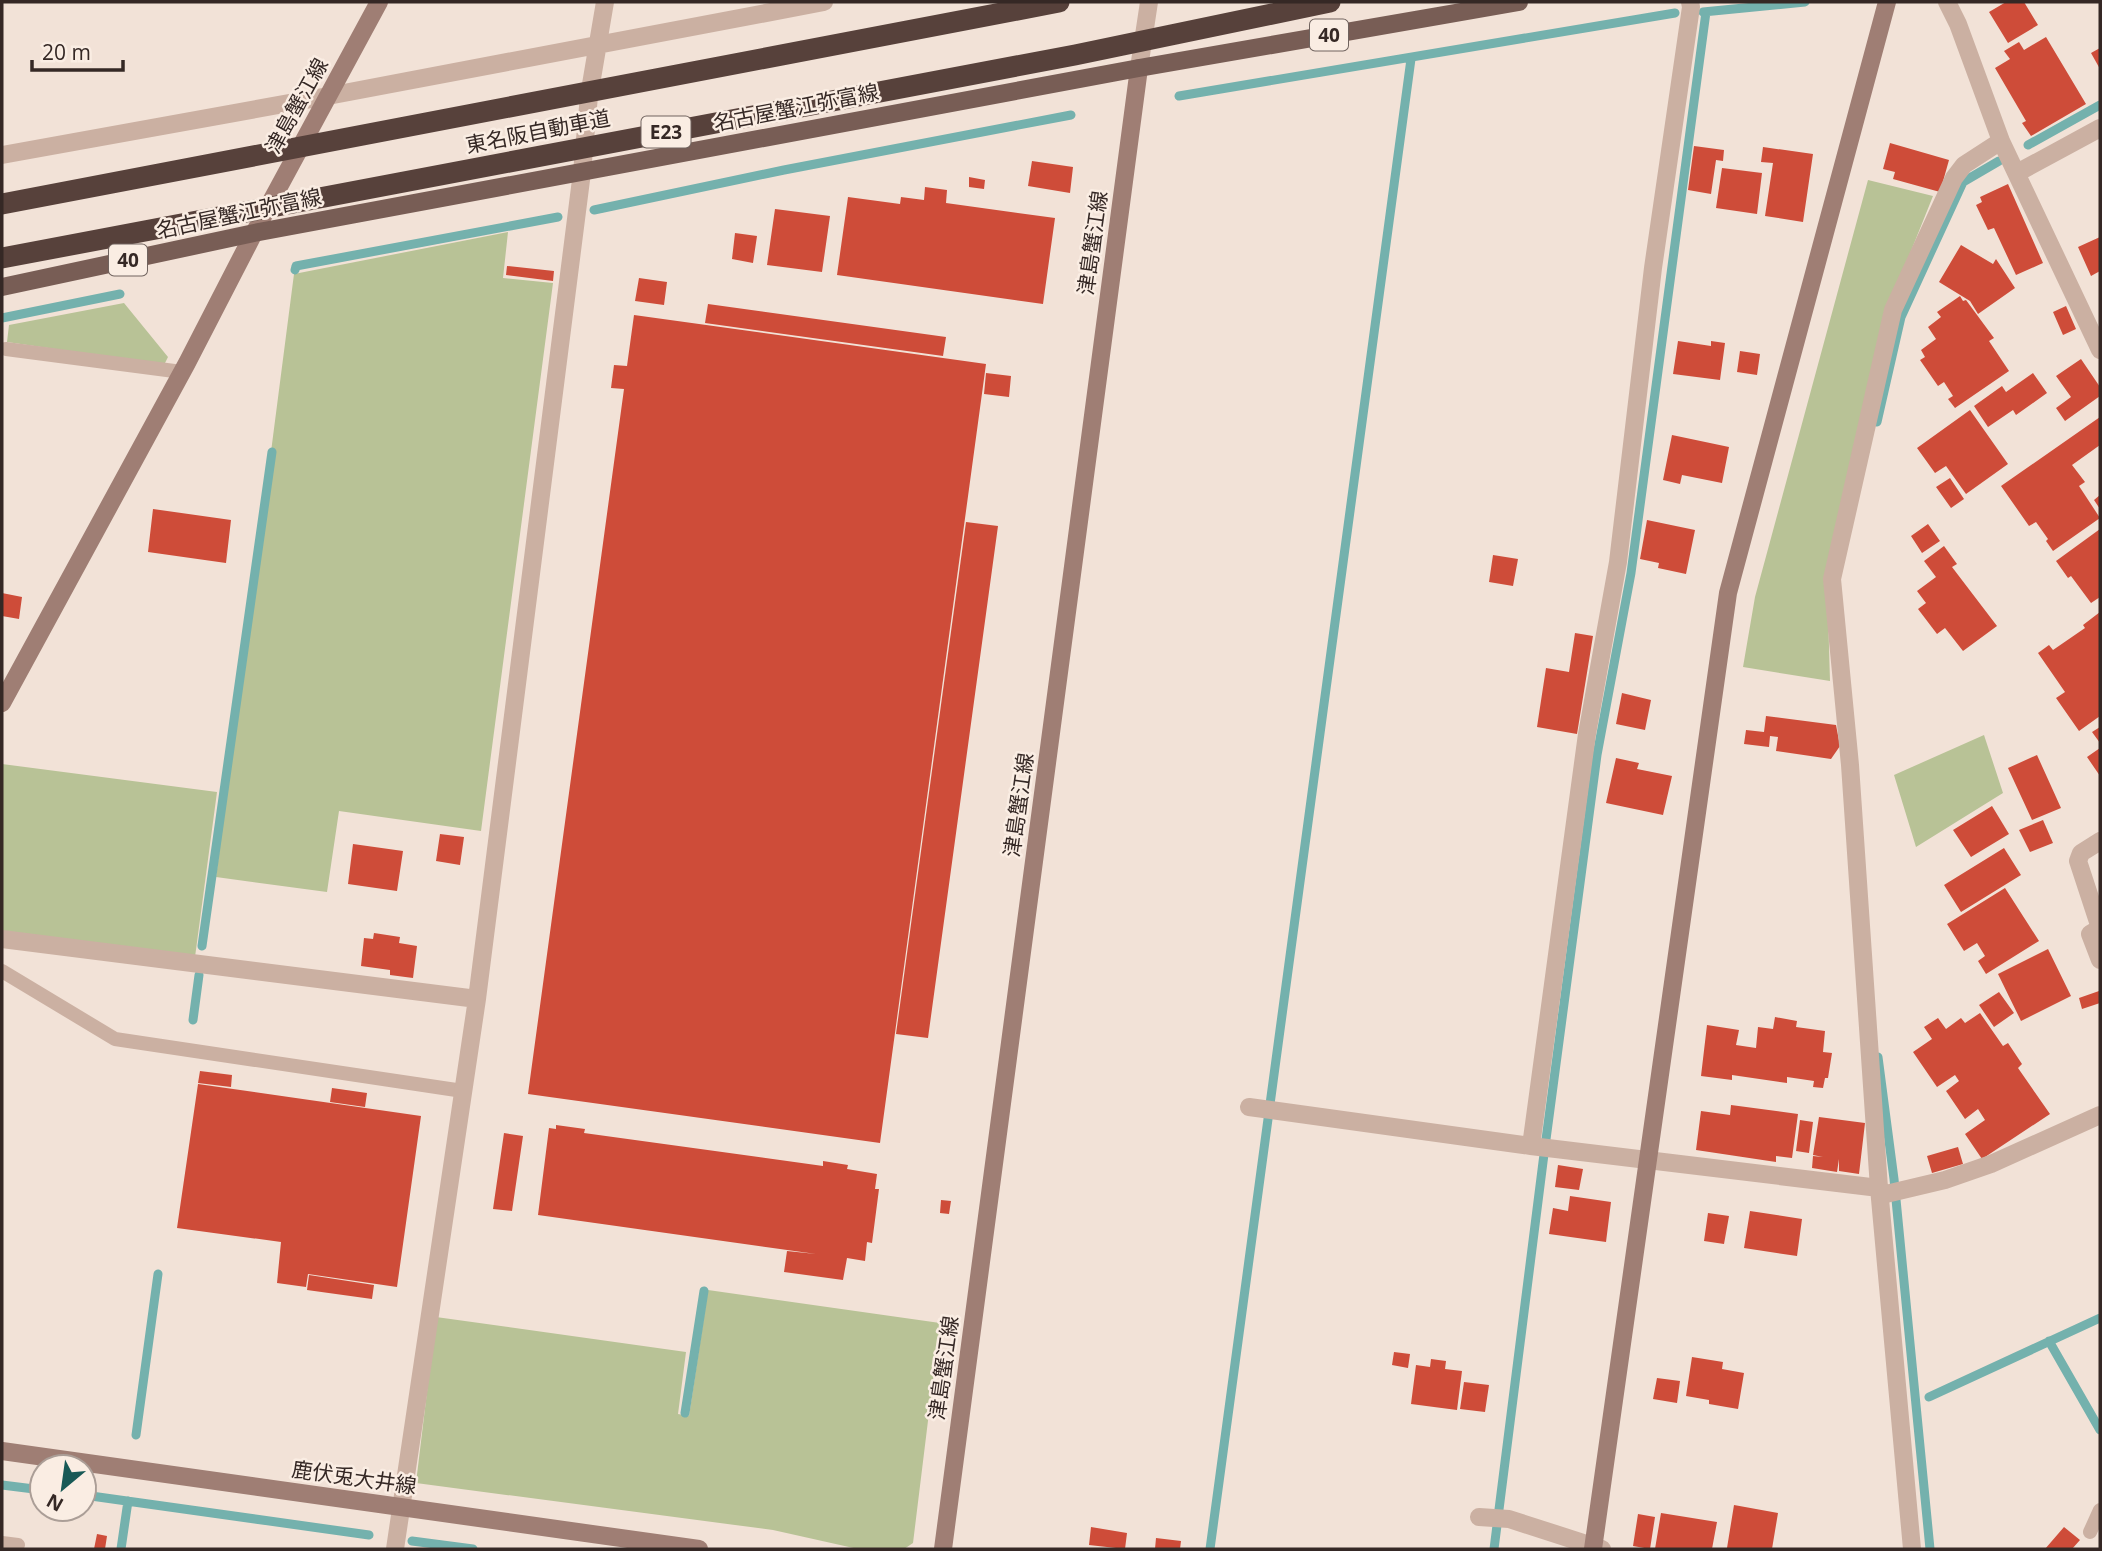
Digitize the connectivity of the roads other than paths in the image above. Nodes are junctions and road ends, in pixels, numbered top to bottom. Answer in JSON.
{"nodes":[{"id":1,"x":379,"y":2,"type":"edge"},
{"id":2,"x":605,"y":2,"type":"edge"},
{"id":3,"x":824,"y":2,"type":"edge"},
{"id":4,"x":1059,"y":2,"type":"edge"},
{"id":5,"x":1149,"y":2,"type":"edge"},
{"id":6,"x":1330,"y":2,"type":"edge"},
{"id":7,"x":1519,"y":2,"type":"edge"},
{"id":8,"x":1689,"y":2,"type":"edge"},
{"id":9,"x":1887,"y":2,"type":"edge"},
{"id":10,"x":1947,"y":2,"type":"edge"},
{"id":11,"x":597,"y":46,"type":"junction"},
{"id":12,"x":1139,"y":68,"type":"junction"},
{"id":13,"x":328,"y":96,"type":"junction"},
{"id":14,"x":2100,"y":128,"type":"edge"},
{"id":15,"x":2001,"y":141,"type":"junction"},
{"id":16,"x":2,"y":155,"type":"edge"},
{"id":17,"x":582,"y":172,"type":"junction"},
{"id":18,"x":2017,"y":173,"type":"junction"},
{"id":19,"x":2,"y":204,"type":"edge"},
{"id":20,"x":254,"y":233,"type":"junction"},
{"id":21,"x":2,"y":258,"type":"edge"},
{"id":22,"x":2,"y":287,"type":"edge"},
{"id":23,"x":6,"y":349,"type":"dead end"},
{"id":24,"x":2100,"y":351,"type":"edge"},
{"id":25,"x":182,"y":372,"type":"junction"},
{"id":26,"x":2,"y":703,"type":"edge"},
{"id":27,"x":2100,"y":841,"type":"edge"},
{"id":28,"x":2,"y":939,"type":"edge"},
{"id":29,"x":2100,"y":960,"type":"edge"},
{"id":30,"x":2,"y":971,"type":"edge"},
{"id":31,"x":477,"y":999,"type":"junction"},
{"id":32,"x":463,"y":1091,"type":"junction"},
{"id":33,"x":1252,"y":1108,"type":"dead end"},
{"id":34,"x":2100,"y":1115,"type":"edge"},
{"id":35,"x":1531,"y":1146,"type":"junction"},
{"id":36,"x":1650,"y":1159,"type":"junction"},
{"id":37,"x":1890,"y":1190,"type":"junction"},
{"id":38,"x":2,"y":1451,"type":"edge"},
{"id":39,"x":401,"y":1507,"type":"junction"},
{"id":40,"x":2100,"y":1510,"type":"edge"},
{"id":41,"x":1479,"y":1517,"type":"dead end"},
{"id":42,"x":2090,"y":1532,"type":"dead end"},
{"id":43,"x":2,"y":1542,"type":"edge"},
{"id":44,"x":18,"y":1545,"type":"dead end"},
{"id":45,"x":1596,"y":1548,"type":"edge"},
{"id":46,"x":395,"y":1549,"type":"edge"},
{"id":47,"x":699,"y":1549,"type":"edge"},
{"id":48,"x":943,"y":1549,"type":"edge"},
{"id":49,"x":1912,"y":1549,"type":"edge"}],
"edges":[{"from":1,"to":13,"type":"main road","name":"津島蟹江線"},
{"from":2,"to":11,"type":"street"},
{"from":3,"to":11,"type":"street"},
{"from":4,"to":19,"type":"highway","name":"東名阪自動車道","bridge":true},
{"from":5,"to":12,"type":"street"},
{"from":6,"to":21,"type":"highway","name":"東名阪自動車道","number":"E23","bridge":true},
{"from":7,"to":12,"type":"main road","name":"名古屋蟹江弥富線","number":"40"},
{"from":8,"to":35,"type":"street"},
{"from":9,"to":36,"type":"main road"},
{"from":10,"to":15,"type":"street"},
{"from":11,"to":13,"type":"street"},
{"from":11,"to":17,"type":"street"},
{"from":12,"to":17,"type":"main road","name":"名古屋蟹江弥富線","number":"40"},
{"from":12,"to":48,"type":"main road","name":"津島蟹江線"},
{"from":13,"to":16,"type":"street"},
{"from":13,"to":20,"type":"main road","name":"津島蟹江線"},
{"from":14,"to":18,"type":"street"},
{"from":15,"to":18,"type":"street"},
{"from":15,"to":37,"type":"street"},
{"from":17,"to":20,"type":"main road","name":"名古屋蟹江弥富線","number":"40"},
{"from":17,"to":31,"type":"street"},
{"from":18,"to":24,"type":"street"},
{"from":20,"to":22,"type":"main road","name":"名古屋蟹江弥富線","number":"40"},
{"from":20,"to":25,"type":"main road","name":"津島蟹江線"},
{"from":23,"to":25,"type":"lane"},
{"from":25,"to":26,"type":"main road","name":"津島蟹江線"},
{"from":27,"to":29,"type":"street"},
{"from":28,"to":31,"type":"street"},
{"from":30,"to":32,"type":"lane"},
{"from":31,"to":32,"type":"street"},
{"from":32,"to":39,"type":"street"},
{"from":33,"to":35,"type":"street"},
{"from":34,"to":37,"type":"street"},
{"from":35,"to":36,"type":"street"},
{"from":36,"to":37,"type":"street"},
{"from":36,"to":45,"type":"main road"},
{"from":37,"to":49,"type":"street"},
{"from":38,"to":39,"type":"main road","name":"鹿伏兎大井線"},
{"from":39,"to":46,"type":"street"},
{"from":39,"to":47,"type":"main road","name":"鹿伏兎大井線"},
{"from":40,"to":42,"type":"lane"},
{"from":41,"to":45,"type":"street"},
{"from":43,"to":44,"type":"lane"}]}
